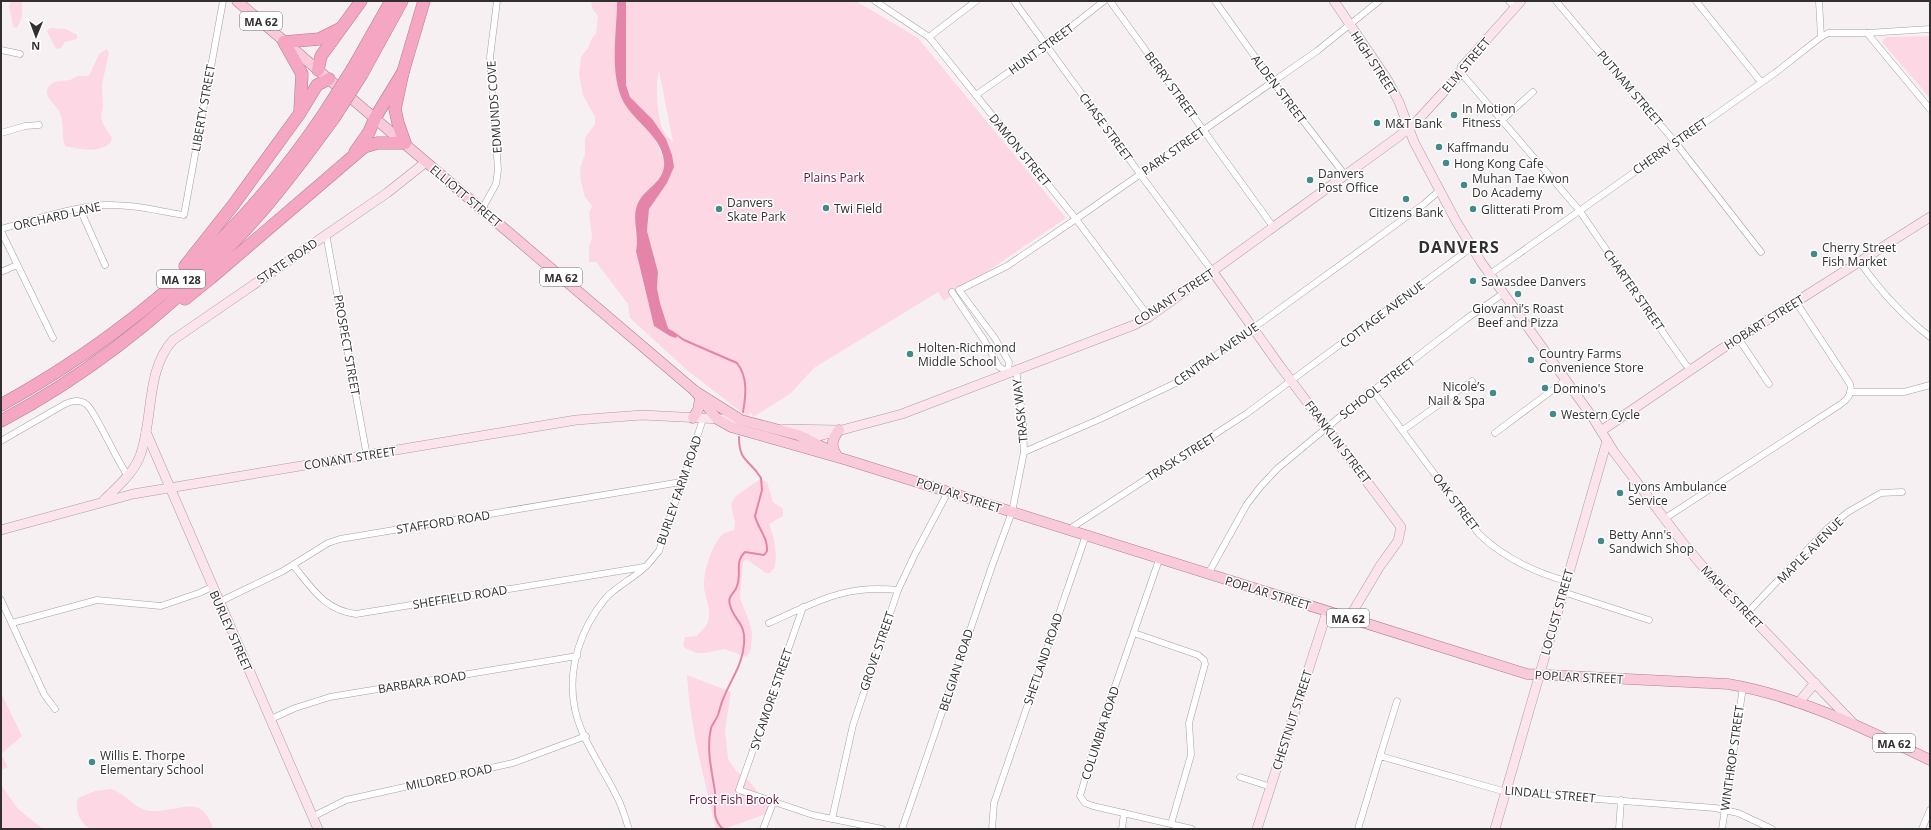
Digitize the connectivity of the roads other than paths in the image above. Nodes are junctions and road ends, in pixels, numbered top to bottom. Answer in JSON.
{"nodes":[{"id":1,"x":223,"y":1,"type":"edge"},
{"id":2,"x":237,"y":1,"type":"edge"},
{"id":3,"x":361,"y":1,"type":"edge"},
{"id":4,"x":390,"y":1,"type":"edge"},
{"id":5,"x":402,"y":1,"type":"edge"},
{"id":6,"x":424,"y":1,"type":"edge"},
{"id":7,"x":497,"y":1,"type":"edge"},
{"id":8,"x":875,"y":1,"type":"edge"},
{"id":9,"x":976,"y":1,"type":"edge"},
{"id":10,"x":1014,"y":1,"type":"edge"},
{"id":11,"x":1104,"y":1,"type":"edge"},
{"id":12,"x":1110,"y":1,"type":"edge"},
{"id":13,"x":1215,"y":1,"type":"edge"},
{"id":14,"x":1334,"y":1,"type":"edge"},
{"id":15,"x":1379,"y":1,"type":"edge"},
{"id":16,"x":1556,"y":1,"type":"edge"},
{"id":17,"x":1696,"y":1,"type":"edge"},
{"id":18,"x":1819,"y":1,"type":"edge"},
{"id":19,"x":1516,"y":3,"type":"edge"},
{"id":20,"x":1350,"y":25,"type":"junction"},
{"id":21,"x":341,"y":28,"type":"junction"},
{"id":22,"x":1930,"y":29,"type":"edge"},
{"id":23,"x":1867,"y":33,"type":"junction"},
{"id":24,"x":930,"y":37,"type":"junction"},
{"id":25,"x":1821,"y":37,"type":"junction"},
{"id":26,"x":284,"y":42,"type":"junction"},
{"id":27,"x":1046,"y":45,"type":"junction"},
{"id":28,"x":1,"y":50,"type":"edge"},
{"id":29,"x":20,"y":54,"type":"dead end"},
{"id":30,"x":318,"y":70,"type":"junction"},
{"id":31,"x":358,"y":71,"type":"junction"},
{"id":32,"x":403,"y":72,"type":"junction"},
{"id":33,"x":1461,"y":73,"type":"junction"},
{"id":34,"x":329,"y":79,"type":"junction"},
{"id":35,"x":1273,"y":82,"type":"junction"},
{"id":36,"x":1761,"y":82,"type":"junction"},
{"id":37,"x":1533,"y":92,"type":"dead end"},
{"id":38,"x":976,"y":96,"type":"junction"},
{"id":39,"x":1930,"y":109,"type":"edge"},
{"id":40,"x":300,"y":113,"type":"junction"},
{"id":41,"x":329,"y":115,"type":"junction"},
{"id":42,"x":375,"y":118,"type":"junction"},
{"id":43,"x":1502,"y":120,"type":"junction"},
{"id":44,"x":39,"y":125,"type":"dead end"},
{"id":45,"x":1409,"y":127,"type":"junction"},
{"id":46,"x":1204,"y":130,"type":"junction"},
{"id":47,"x":1,"y":133,"type":"edge"},
{"id":48,"x":1675,"y":142,"type":"junction"},
{"id":49,"x":404,"y":143,"type":"junction"},
{"id":50,"x":353,"y":156,"type":"junction"},
{"id":51,"x":426,"y":162,"type":"junction"},
{"id":52,"x":1140,"y":174,"type":"junction"},
{"id":53,"x":1345,"y":175,"type":"junction"},
{"id":54,"x":1440,"y":190,"type":"junction"},
{"id":55,"x":80,"y":209,"type":"junction"},
{"id":56,"x":482,"y":209,"type":"junction"},
{"id":57,"x":1579,"y":210,"type":"junction"},
{"id":58,"x":184,"y":215,"type":"joint"},
{"id":59,"x":1930,"y":217,"type":"edge"},
{"id":60,"x":1076,"y":219,"type":"junction"},
{"id":61,"x":1274,"y":228,"type":"junction"},
{"id":62,"x":1,"y":230,"type":"edge"},
{"id":63,"x":326,"y":234,"type":"junction"},
{"id":64,"x":1472,"y":247,"type":"junction"},
{"id":65,"x":1761,"y":252,"type":"dead end"},
{"id":66,"x":1860,"y":262,"type":"junction"},
{"id":67,"x":17,"y":265,"type":"junction"},
{"id":68,"x":105,"y":265,"type":"dead end"},
{"id":69,"x":1,"y":272,"type":"edge"},
{"id":70,"x":1213,"y":272,"type":"junction"},
{"id":71,"x":1490,"y":274,"type":"junction"},
{"id":72,"x":959,"y":290,"type":"joint"},
{"id":73,"x":952,"y":292,"type":"dead end"},
{"id":74,"x":1504,"y":293,"type":"junction"},
{"id":75,"x":1796,"y":302,"type":"junction"},
{"id":76,"x":1149,"y":317,"type":"junction"},
{"id":77,"x":1253,"y":328,"type":"junction"},
{"id":78,"x":1930,"y":337,"type":"edge"},
{"id":79,"x":53,"y":338,"type":"dead end"},
{"id":80,"x":1738,"y":338,"type":"junction"},
{"id":81,"x":98,"y":344,"type":"junction"},
{"id":82,"x":117,"y":347,"type":"junction"},
{"id":83,"x":1691,"y":369,"type":"junction"},
{"id":84,"x":1012,"y":371,"type":"junction"},
{"id":85,"x":1566,"y":380,"type":"junction"},
{"id":86,"x":1291,"y":381,"type":"junction"},
{"id":87,"x":1472,"y":381,"type":"dead end"},
{"id":88,"x":1769,"y":384,"type":"dead end"},
{"id":89,"x":1930,"y":385,"type":"edge"},
{"id":90,"x":1373,"y":391,"type":"junction"},
{"id":91,"x":1850,"y":392,"type":"junction"},
{"id":92,"x":698,"y":395,"type":"junction"},
{"id":93,"x":1,"y":404,"type":"edge"},
{"id":94,"x":698,"y":419,"type":"junction"},
{"id":95,"x":717,"y":419,"type":"junction"},
{"id":96,"x":741,"y":420,"type":"junction"},
{"id":97,"x":1,"y":421,"type":"edge"},
{"id":98,"x":731,"y":427,"type":"junction"},
{"id":99,"x":1326,"y":428,"type":"junction"},
{"id":100,"x":779,"y":429,"type":"junction"},
{"id":101,"x":839,"y":430,"type":"junction"},
{"id":102,"x":1403,"y":430,"type":"junction"},
{"id":103,"x":1601,"y":431,"type":"junction"},
{"id":104,"x":146,"y":432,"type":"junction"},
{"id":105,"x":1495,"y":433,"type":"dead end"},
{"id":106,"x":810,"y":439,"type":"junction"},
{"id":107,"x":1,"y":441,"type":"edge"},
{"id":108,"x":785,"y":441,"type":"junction"},
{"id":109,"x":1607,"y":441,"type":"junction"},
{"id":110,"x":1024,"y":452,"type":"junction"},
{"id":111,"x":836,"y":454,"type":"junction"},
{"id":112,"x":367,"y":456,"type":"junction"},
{"id":113,"x":847,"y":460,"type":"junction"},
{"id":114,"x":128,"y":476,"type":"junction"},
{"id":115,"x":682,"y":482,"type":"junction"},
{"id":116,"x":170,"y":488,"type":"junction"},
{"id":117,"x":948,"y":492,"type":"junction"},
{"id":118,"x":1902,"y":492,"type":"dead end"},
{"id":119,"x":103,"y":501,"type":"junction"},
{"id":120,"x":1012,"y":512,"type":"junction"},
{"id":121,"x":1664,"y":519,"type":"junction"},
{"id":122,"x":1,"y":530,"type":"edge"},
{"id":123,"x":1068,"y":530,"type":"junction"},
{"id":124,"x":1086,"y":535,"type":"junction"},
{"id":125,"x":1160,"y":558,"type":"junction"},
{"id":126,"x":293,"y":565,"type":"junction"},
{"id":127,"x":646,"y":567,"type":"junction"},
{"id":128,"x":1208,"y":574,"type":"junction"},
{"id":129,"x":1566,"y":581,"type":"junction"},
{"id":130,"x":212,"y":587,"type":"junction"},
{"id":131,"x":898,"y":590,"type":"junction"},
{"id":132,"x":1563,"y":592,"type":"junction"},
{"id":133,"x":1,"y":600,"type":"edge"},
{"id":134,"x":219,"y":602,"type":"junction"},
{"id":135,"x":803,"y":607,"type":"junction"},
{"id":136,"x":1327,"y":612,"type":"junction"},
{"id":137,"x":1747,"y":613,"type":"junction"},
{"id":138,"x":1349,"y":618,"type":"junction"},
{"id":139,"x":1649,"y":620,"type":"dead end"},
{"id":140,"x":12,"y":623,"type":"junction"},
{"id":141,"x":769,"y":623,"type":"dead end"},
{"id":142,"x":1134,"y":633,"type":"junction"},
{"id":143,"x":576,"y":656,"type":"junction"},
{"id":144,"x":1539,"y":676,"type":"junction"},
{"id":145,"x":1815,"y":683,"type":"junction"},
{"id":146,"x":1743,"y":687,"type":"junction"},
{"id":147,"x":1397,"y":701,"type":"dead end"},
{"id":148,"x":1798,"y":703,"type":"junction"},
{"id":149,"x":55,"y":709,"type":"dead end"},
{"id":150,"x":271,"y":719,"type":"junction"},
{"id":151,"x":1857,"y":727,"type":"junction"},
{"id":152,"x":586,"y":736,"type":"junction"},
{"id":153,"x":1380,"y":756,"type":"junction"},
{"id":154,"x":1930,"y":760,"type":"edge"},
{"id":155,"x":1240,"y":777,"type":"dead end"},
{"id":156,"x":1271,"y":787,"type":"junction"},
{"id":157,"x":1506,"y":792,"type":"junction"},
{"id":158,"x":1621,"y":800,"type":"junction"},
{"id":159,"x":773,"y":803,"type":"junction"},
{"id":160,"x":1724,"y":810,"type":"junction"},
{"id":161,"x":1930,"y":810,"type":"edge"},
{"id":162,"x":1124,"y":813,"type":"junction"},
{"id":163,"x":312,"y":817,"type":"junction"},
{"id":164,"x":832,"y":819,"type":"junction"},
{"id":165,"x":1171,"y":824,"type":"junction"},
{"id":166,"x":318,"y":829,"type":"edge"},
{"id":167,"x":629,"y":829,"type":"edge"},
{"id":168,"x":763,"y":829,"type":"edge"},
{"id":169,"x":882,"y":829,"type":"edge"},
{"id":170,"x":902,"y":829,"type":"edge"},
{"id":171,"x":992,"y":829,"type":"edge"},
{"id":172,"x":1122,"y":829,"type":"edge"},
{"id":173,"x":1192,"y":829,"type":"edge"},
{"id":174,"x":1257,"y":829,"type":"edge"},
{"id":175,"x":1358,"y":829,"type":"edge"},
{"id":176,"x":1495,"y":829,"type":"edge"},
{"id":177,"x":1619,"y":829,"type":"edge"},
{"id":178,"x":1722,"y":829,"type":"edge"},
{"id":179,"x":1772,"y":829,"type":"edge"},
{"id":180,"x":1922,"y":829,"type":"edge"}],
"edges":[{"from":1,"to":58,"type":"street","name":"LIBERTY STREET"},
{"from":2,"to":26,"type":"main road","name":"ELLIOTT STREET","number":"MA 62"},
{"from":3,"to":21,"type":"highway"},
{"from":4,"to":31,"type":"highway","number":"MA 128"},
{"from":5,"to":31,"type":"highway","number":"MA 128"},
{"from":6,"to":32,"type":"highway"},
{"from":7,"to":56,"type":"street","name":"EDMUNDS COVE"},
{"from":8,"to":24,"type":"street","name":"DAMON STREET"},
{"from":9,"to":24,"type":"street"},
{"from":10,"to":27,"type":"street","name":"CHASE STREET"},
{"from":11,"to":27,"type":"street","name":"HUNT STREET"},
{"from":12,"to":46,"type":"street","name":"BERRY STREET"},
{"from":13,"to":35,"type":"street","name":"ALDEN STREET"},
{"from":14,"to":20,"type":"main road","name":"HIGH STREET"},
{"from":15,"to":20,"type":"street","name":"PARK STREET"},
{"from":16,"to":48,"type":"street","name":"PUTNAM STREET"},
{"from":17,"to":36,"type":"street"},
{"from":18,"to":25,"type":"street"},
{"from":19,"to":33,"type":"main road","name":"ELM STREET"},
{"from":20,"to":35,"type":"street","name":"PARK STREET"},
{"from":20,"to":45,"type":"main road","name":"HIGH STREET"},
{"from":21,"to":26,"type":"highway"},
{"from":21,"to":30,"type":"highway"},
{"from":22,"to":23,"type":"street"},
{"from":23,"to":25,"type":"street"},
{"from":23,"to":39,"type":"street"},
{"from":24,"to":38,"type":"street","name":"DAMON STREET"},
{"from":25,"to":36,"type":"street","name":"CHERRY STREET"},
{"from":26,"to":30,"type":"main road","name":"ELLIOTT STREET","number":"MA 62"},
{"from":26,"to":40,"type":"highway"},
{"from":27,"to":38,"type":"street","name":"HUNT STREET"},
{"from":27,"to":52,"type":"street","name":"CHASE STREET"},
{"from":28,"to":29,"type":"street"},
{"from":30,"to":34,"type":"main road","name":"ELLIOTT STREET","number":"MA 62"},
{"from":31,"to":41,"type":"highway","number":"MA 128","bridge":true},
{"from":32,"to":42,"type":"highway"},
{"from":32,"to":49,"type":"highway"},
{"from":33,"to":43,"type":"street","name":"CHARTER STREET"},
{"from":33,"to":45,"type":"main road","name":"ELM STREET"},
{"from":34,"to":40,"type":"highway"},
{"from":34,"to":42,"type":"main road","name":"ELLIOTT STREET","number":"MA 62"},
{"from":35,"to":46,"type":"street","name":"PARK STREET"},
{"from":35,"to":53,"type":"street","name":"ALDEN STREET"},
{"from":36,"to":48,"type":"street","name":"CHERRY STREET"},
{"from":37,"to":43,"type":"street"},
{"from":38,"to":60,"type":"street","name":"DAMON STREET"},
{"from":40,"to":81,"type":"highway"},
{"from":41,"to":81,"type":"highway","number":"MA 128"},
{"from":41,"to":82,"type":"highway","number":"MA 128"},
{"from":42,"to":49,"type":"main road","name":"ELLIOTT STREET","number":"MA 62"},
{"from":42,"to":50,"type":"highway"},
{"from":43,"to":57,"type":"street","name":"CHARTER STREET"},
{"from":44,"to":47,"type":"street"},
{"from":45,"to":53,"type":"main road","name":"CONANT STREET"},
{"from":45,"to":54,"type":"main road","name":"MAPLE STREET"},
{"from":46,"to":52,"type":"street","name":"PARK STREET"},
{"from":46,"to":61,"type":"street","name":"BERRY STREET"},
{"from":48,"to":57,"type":"street","name":"CHERRY STREET"},
{"from":48,"to":65,"type":"street","name":"PUTNAM STREET"},
{"from":49,"to":50,"type":"highway"},
{"from":49,"to":51,"type":"main road","name":"ELLIOTT STREET","number":"MA 62"},
{"from":50,"to":82,"type":"highway"},
{"from":51,"to":56,"type":"main road","name":"ELLIOTT STREET","number":"MA 62"},
{"from":51,"to":63,"type":"main road","name":"STATE ROAD"},
{"from":52,"to":60,"type":"street","name":"PARK STREET"},
{"from":52,"to":70,"type":"street","name":"CHASE STREET"},
{"from":53,"to":61,"type":"main road","name":"CONANT STREET"},
{"from":54,"to":64,"type":"main road","name":"MAPLE STREET"},
{"from":54,"to":77,"type":"street","name":"CENTRAL AVENUE"},
{"from":55,"to":58,"type":"street","name":"ORCHARD LANE"},
{"from":55,"to":62,"type":"street","name":"ORCHARD LANE"},
{"from":55,"to":68,"type":"street"},
{"from":56,"to":92,"type":"main road","name":"ELLIOTT STREET","number":"MA 62"},
{"from":57,"to":71,"type":"street","name":"CHERRY STREET"},
{"from":57,"to":83,"type":"street","name":"CHARTER STREET"},
{"from":59,"to":66,"type":"main road","name":"HOBART STREET"},
{"from":60,"to":72,"type":"street","name":"PARK STREET"},
{"from":60,"to":76,"type":"street","name":"DAMON STREET"},
{"from":61,"to":70,"type":"main road","name":"CONANT STREET"},
{"from":62,"to":67,"type":"street"},
{"from":63,"to":104,"type":"main road","name":"STATE ROAD"},
{"from":63,"to":112,"type":"street","name":"PROSPECT STREET"},
{"from":64,"to":71,"type":"main road","name":"MAPLE STREET"},
{"from":64,"to":86,"type":"street","name":"COTTAGE AVENUE"},
{"from":66,"to":75,"type":"main road","name":"HOBART STREET"},
{"from":66,"to":78,"type":"street"},
{"from":67,"to":69,"type":"street"},
{"from":67,"to":79,"type":"street"},
{"from":70,"to":76,"type":"main road","name":"CONANT STREET"},
{"from":70,"to":77,"type":"main road","name":"FRANKLIN STREET"},
{"from":71,"to":74,"type":"main road","name":"MAPLE STREET"},
{"from":72,"to":84,"type":"street","name":"TRASK WAY"},
{"from":73,"to":84,"type":"street"},
{"from":74,"to":85,"type":"main road","name":"MAPLE STREET"},
{"from":74,"to":90,"type":"street","name":"SCHOOL STREET"},
{"from":75,"to":80,"type":"main road","name":"HOBART STREET"},
{"from":75,"to":91,"type":"street"},
{"from":76,"to":84,"type":"main road","name":"CONANT STREET"},
{"from":77,"to":86,"type":"main road","name":"FRANKLIN STREET"},
{"from":77,"to":110,"type":"street","name":"CENTRAL AVENUE"},
{"from":80,"to":83,"type":"main road","name":"HOBART STREET"},
{"from":80,"to":88,"type":"street"},
{"from":81,"to":93,"type":"highway","number":"MA 128"},
{"from":82,"to":97,"type":"highway","number":"MA 128"},
{"from":83,"to":103,"type":"main road","name":"HOBART STREET"},
{"from":84,"to":101,"type":"main road","name":"CONANT STREET"},
{"from":84,"to":110,"type":"street","name":"TRASK WAY"},
{"from":85,"to":103,"type":"main road","name":"MAPLE STREET"},
{"from":85,"to":105,"type":"street"},
{"from":86,"to":99,"type":"main road","name":"FRANKLIN STREET"},
{"from":86,"to":123,"type":"street","name":"TRASK STREET"},
{"from":87,"to":102,"type":"street"},
{"from":89,"to":91,"type":"street"},
{"from":90,"to":99,"type":"street","name":"SCHOOL STREET"},
{"from":90,"to":102,"type":"street","name":"OAK STREET"},
{"from":91,"to":121,"type":"street"},
{"from":92,"to":94,"type":"main road"},
{"from":92,"to":95,"type":"main road","name":"ELLIOTT STREET","number":"MA 62"},
{"from":92,"to":96,"type":"main road","name":"ELLIOTT STREET","number":"MA 62"},
{"from":94,"to":95,"type":"main road","name":"CONANT STREET"},
{"from":94,"to":98,"type":"main road","name":"CONANT STREET"},
{"from":94,"to":112,"type":"main road","name":"CONANT STREET"},
{"from":94,"to":115,"type":"street","name":"BURLEY FARM ROAD"},
{"from":95,"to":96,"type":"main road","name":"CONANT STREET"},
{"from":95,"to":98,"type":"main road","name":"ELLIOTT STREET","number":"MA 62"},
{"from":96,"to":100,"type":"main road","name":"CONANT STREET"},
{"from":98,"to":108,"type":"main road","name":"CONANT STREET"},
{"from":99,"to":128,"type":"street","name":"SCHOOL STREET"},
{"from":99,"to":138,"type":"main road","name":"FRANKLIN STREET"},
{"from":100,"to":101,"type":"main road","name":"CONANT STREET"},
{"from":100,"to":106,"type":"main road","name":"POPLAR STREET","number":"MA 62"},
{"from":101,"to":106,"type":"main road","name":"CONANT STREET"},
{"from":101,"to":111,"type":"main road"},
{"from":102,"to":129,"type":"street","name":"OAK STREET"},
{"from":103,"to":109,"type":"main road","name":"MAPLE STREET"},
{"from":104,"to":114,"type":"main road"},
{"from":104,"to":116,"type":"main road","name":"BURLEY STREET"},
{"from":106,"to":108,"type":"main road","name":"CONANT STREET"},
{"from":106,"to":111,"type":"main road","name":"POPLAR STREET","number":"MA 62"},
{"from":107,"to":114,"type":"street"},
{"from":108,"to":113,"type":"main road","name":"POPLAR STREET","number":"MA 62"},
{"from":109,"to":121,"type":"main road","name":"MAPLE STREET"},
{"from":109,"to":129,"type":"main road","name":"LOCUST STREET"},
{"from":110,"to":120,"type":"street"},
{"from":111,"to":113,"type":"main road","name":"POPLAR STREET","number":"MA 62"},
{"from":112,"to":116,"type":"main road","name":"CONANT STREET"},
{"from":113,"to":117,"type":"main road","name":"POPLAR STREET","number":"MA 62"},
{"from":114,"to":119,"type":"main road"},
{"from":115,"to":126,"type":"street","name":"STAFFORD ROAD"},
{"from":115,"to":127,"type":"street","name":"BURLEY FARM ROAD"},
{"from":116,"to":119,"type":"main road","name":"CONANT STREET"},
{"from":116,"to":130,"type":"main road","name":"BURLEY STREET"},
{"from":117,"to":120,"type":"main road","name":"POPLAR STREET","number":"MA 62"},
{"from":117,"to":131,"type":"street","name":"GROVE STREET"},
{"from":118,"to":137,"type":"street","name":"MAPLE AVENUE"},
{"from":119,"to":122,"type":"main road","name":"CONANT STREET"},
{"from":120,"to":123,"type":"main road","name":"POPLAR STREET","number":"MA 62"},
{"from":120,"to":170,"type":"street","name":"BELGIAN ROAD"},
{"from":121,"to":137,"type":"main road","name":"MAPLE STREET"},
{"from":123,"to":124,"type":"main road","name":"POPLAR STREET","number":"MA 62"},
{"from":124,"to":125,"type":"main road","name":"POPLAR STREET","number":"MA 62"},
{"from":124,"to":171,"type":"street","name":"SHETLAND ROAD"},
{"from":125,"to":128,"type":"main road","name":"POPLAR STREET","number":"MA 62"},
{"from":125,"to":142,"type":"street","name":"COLUMBIA ROAD"},
{"from":126,"to":127,"type":"street","name":"SHEFFIELD ROAD"},
{"from":126,"to":134,"type":"street","name":"STAFFORD ROAD"},
{"from":127,"to":143,"type":"street","name":"BURLEY FARM ROAD"},
{"from":128,"to":136,"type":"main road","name":"POPLAR STREET","number":"MA 62"},
{"from":129,"to":132,"type":"main road","name":"LOCUST STREET"},
{"from":130,"to":134,"type":"main road","name":"BURLEY STREET"},
{"from":130,"to":140,"type":"street"},
{"from":131,"to":135,"type":"street"},
{"from":131,"to":164,"type":"street","name":"GROVE STREET"},
{"from":132,"to":139,"type":"street"},
{"from":132,"to":144,"type":"main road","name":"LOCUST STREET"},
{"from":133,"to":140,"type":"street"},
{"from":134,"to":150,"type":"main road","name":"BURLEY STREET"},
{"from":135,"to":141,"type":"street"},
{"from":135,"to":159,"type":"street","name":"SYCAMORE STREET"},
{"from":136,"to":138,"type":"main road","name":"POPLAR STREET","number":"MA 62"},
{"from":136,"to":156,"type":"main road","name":"CHESTNUT STREET"},
{"from":137,"to":145,"type":"main road","name":"MAPLE STREET"},
{"from":138,"to":144,"type":"main road","name":"POPLAR STREET","number":"MA 62"},
{"from":140,"to":149,"type":"street"},
{"from":142,"to":162,"type":"street","name":"COLUMBIA ROAD"},
{"from":142,"to":165,"type":"street"},
{"from":143,"to":150,"type":"street","name":"BARBARA ROAD"},
{"from":143,"to":152,"type":"street","name":"BURLEY FARM ROAD"},
{"from":144,"to":146,"type":"main road","name":"POPLAR STREET","number":"MA 62"},
{"from":144,"to":157,"type":"main road","name":"LOCUST STREET"},
{"from":145,"to":148,"type":"main road"},
{"from":145,"to":151,"type":"main road","name":"MAPLE STREET"},
{"from":146,"to":148,"type":"main road","name":"POPLAR STREET","number":"MA 62"},
{"from":146,"to":160,"type":"street","name":"WINTHROP STREET"},
{"from":147,"to":153,"type":"street"},
{"from":148,"to":151,"type":"main road","name":"POPLAR STREET","number":"MA 62"},
{"from":150,"to":163,"type":"main road","name":"BURLEY STREET"},
{"from":151,"to":154,"type":"main road","name":"MAPLE STREET","number":"MA 62"},
{"from":152,"to":163,"type":"street","name":"MILDRED ROAD"},
{"from":152,"to":167,"type":"street","name":"BURLEY FARM ROAD"},
{"from":153,"to":157,"type":"street","name":"LINDALL STREET"},
{"from":153,"to":175,"type":"street"},
{"from":155,"to":156,"type":"street"},
{"from":156,"to":174,"type":"main road","name":"CHESTNUT STREET"},
{"from":157,"to":158,"type":"street","name":"LINDALL STREET"},
{"from":157,"to":176,"type":"main road","name":"LOCUST STREET"},
{"from":158,"to":160,"type":"street","name":"LINDALL STREET"},
{"from":158,"to":177,"type":"street"},
{"from":159,"to":164,"type":"street"},
{"from":159,"to":168,"type":"street"},
{"from":160,"to":178,"type":"street","name":"WINTHROP STREET"},
{"from":160,"to":179,"type":"street","name":"LINDALL STREET"},
{"from":161,"to":180,"type":"street"},
{"from":162,"to":165,"type":"street","name":"COLUMBIA ROAD"},
{"from":162,"to":172,"type":"street"},
{"from":163,"to":166,"type":"main road","name":"BURLEY STREET"},
{"from":164,"to":169,"type":"street"},
{"from":165,"to":173,"type":"street","name":"COLUMBIA ROAD"}]}
